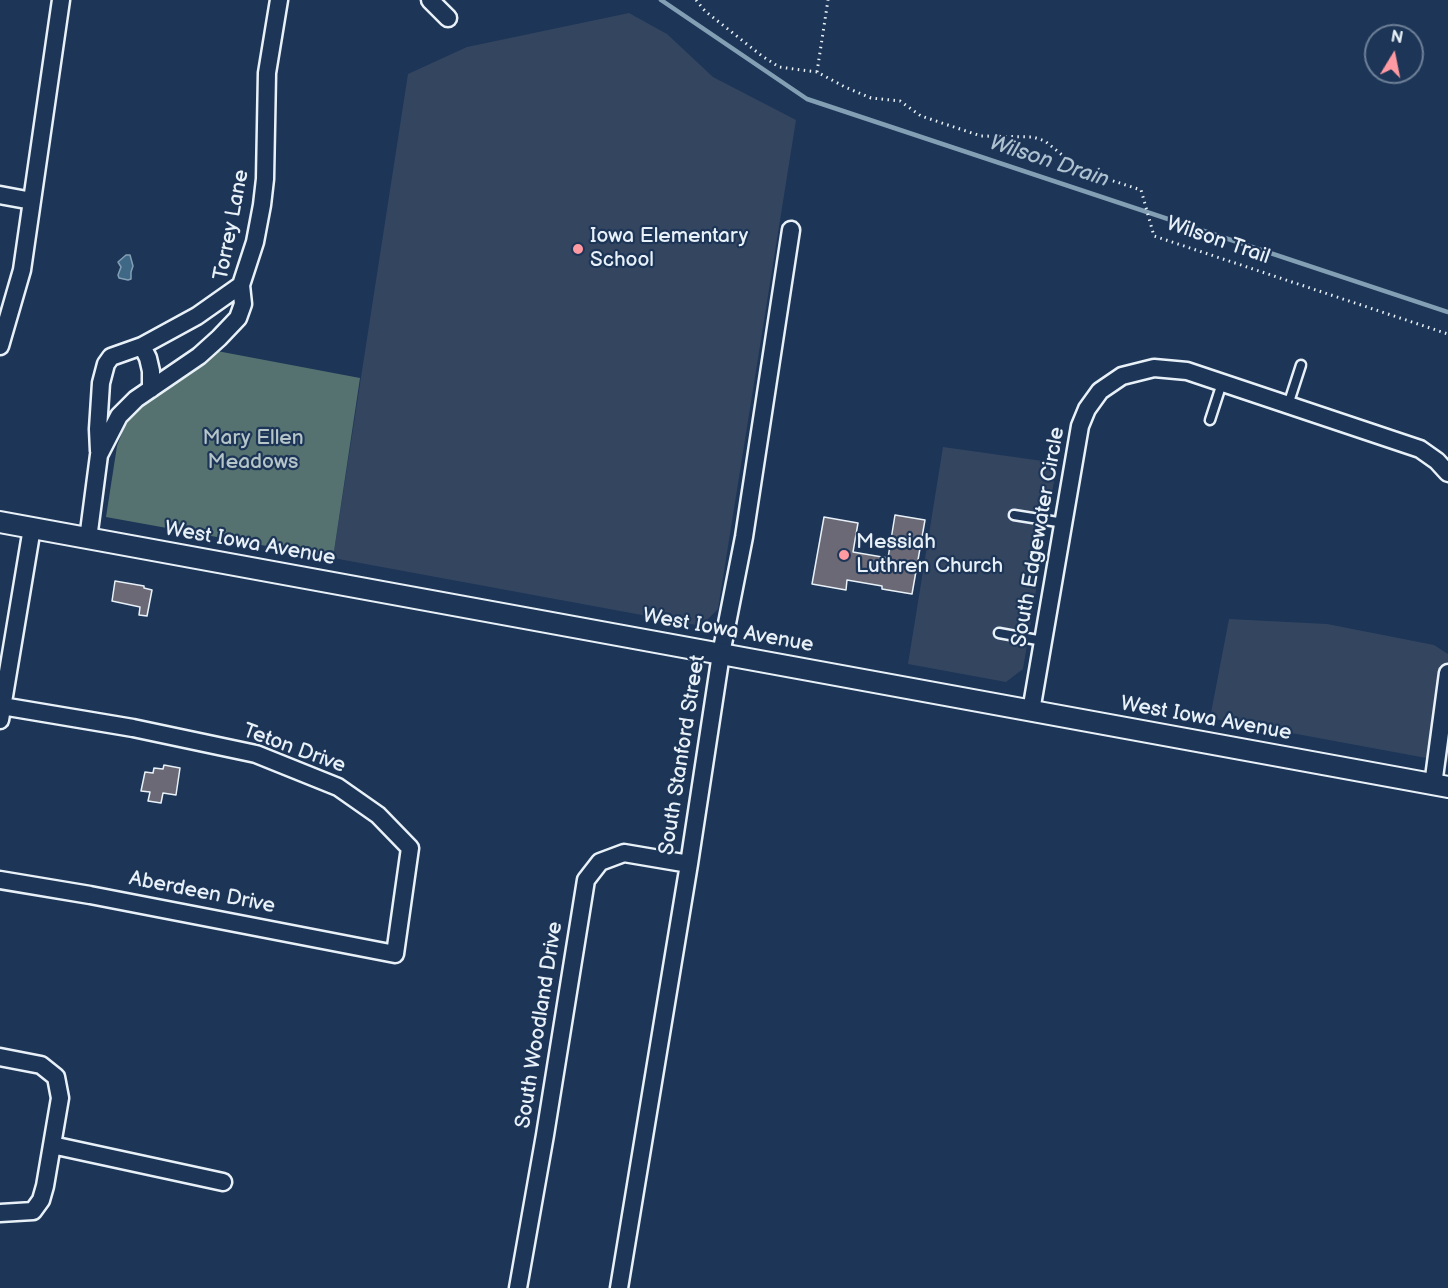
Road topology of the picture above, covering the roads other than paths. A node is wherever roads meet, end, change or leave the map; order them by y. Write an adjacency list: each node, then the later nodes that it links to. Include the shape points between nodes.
1 (61, 0): 6 (street)
2 (430, 0): 4 (street)
3 (279, 2): 8 (street, Torrey Lane, via 267,73 266,179 255,242)
4 (448, 18)
5 (0, 195): 6 (street)
6 (32, 201): 9 (street, via 22,270)
7 (792, 230): 25 (street, South Stanford Street, via 744,537)
8 (241, 285): 10 (street, via 197,316); 13 (street, Torrey Lane, via 243,304 238,318 198,356)
9 (0, 346)
10 (142, 346): 13 (street, via 152,371); 16 (street, via 111,357 106,364 99,408)
11 (1300, 365): 14 (lane)
12 (1222, 383): 14 (street, South Edgewater Circle); 15 (lane); 20 (street, South Edgewater Circle, via 1186,371 1154,368 1122,376 1100,391 1080,426)
13 (152, 389): 16 (street, Torrey Lane, via 119,416)
14 (1288, 405): 17 (street, South Edgewater Circle, via 1420,449)
15 (1210, 420)
16 (99, 454): 22 (street, Torrey Lane)
17 (1448, 473)
18 (1014, 515): 20 (lane)
19 (0, 522): 21 (street, West Iowa Avenue)
20 (1064, 523): 24 (street, South Edgewater Circle)
21 (32, 528): 22 (street, West Iowa Avenue); 29 (street)
22 (88, 539): 25 (street, West Iowa Avenue)
23 (999, 633): 24 (lane)
24 (1043, 641): 28 (street, South Edgewater Circle)
25 (721, 654): 28 (street, West Iowa Avenue); 31 (street, South Stanford Street)
26 (1448, 673): 27 (street)
27 (1446, 704): 30 (street)
28 (1031, 711): 30 (street, West Iowa Avenue)
29 (1, 713): 33 (street, Teton Drive, via 133,728 256,754 338,787 378,815 410,848)
30 (1441, 786)
31 (688, 864): 38 (street, South Woodland Drive, via 624,853 600,862 586,880); 39 (street, South Stanford Street)
32 (0, 880): 33 (street, Aberdeen Drive)
33 (396, 954)
34 (0, 1057): 35 (street, via 41,1065 56,1077 60,1098)
35 (52, 1145): 36 (street); 37 (street, via 41,1200 33,1211)
36 (223, 1182)
37 (0, 1213)
38 (518, 1288)
39 (619, 1288)

